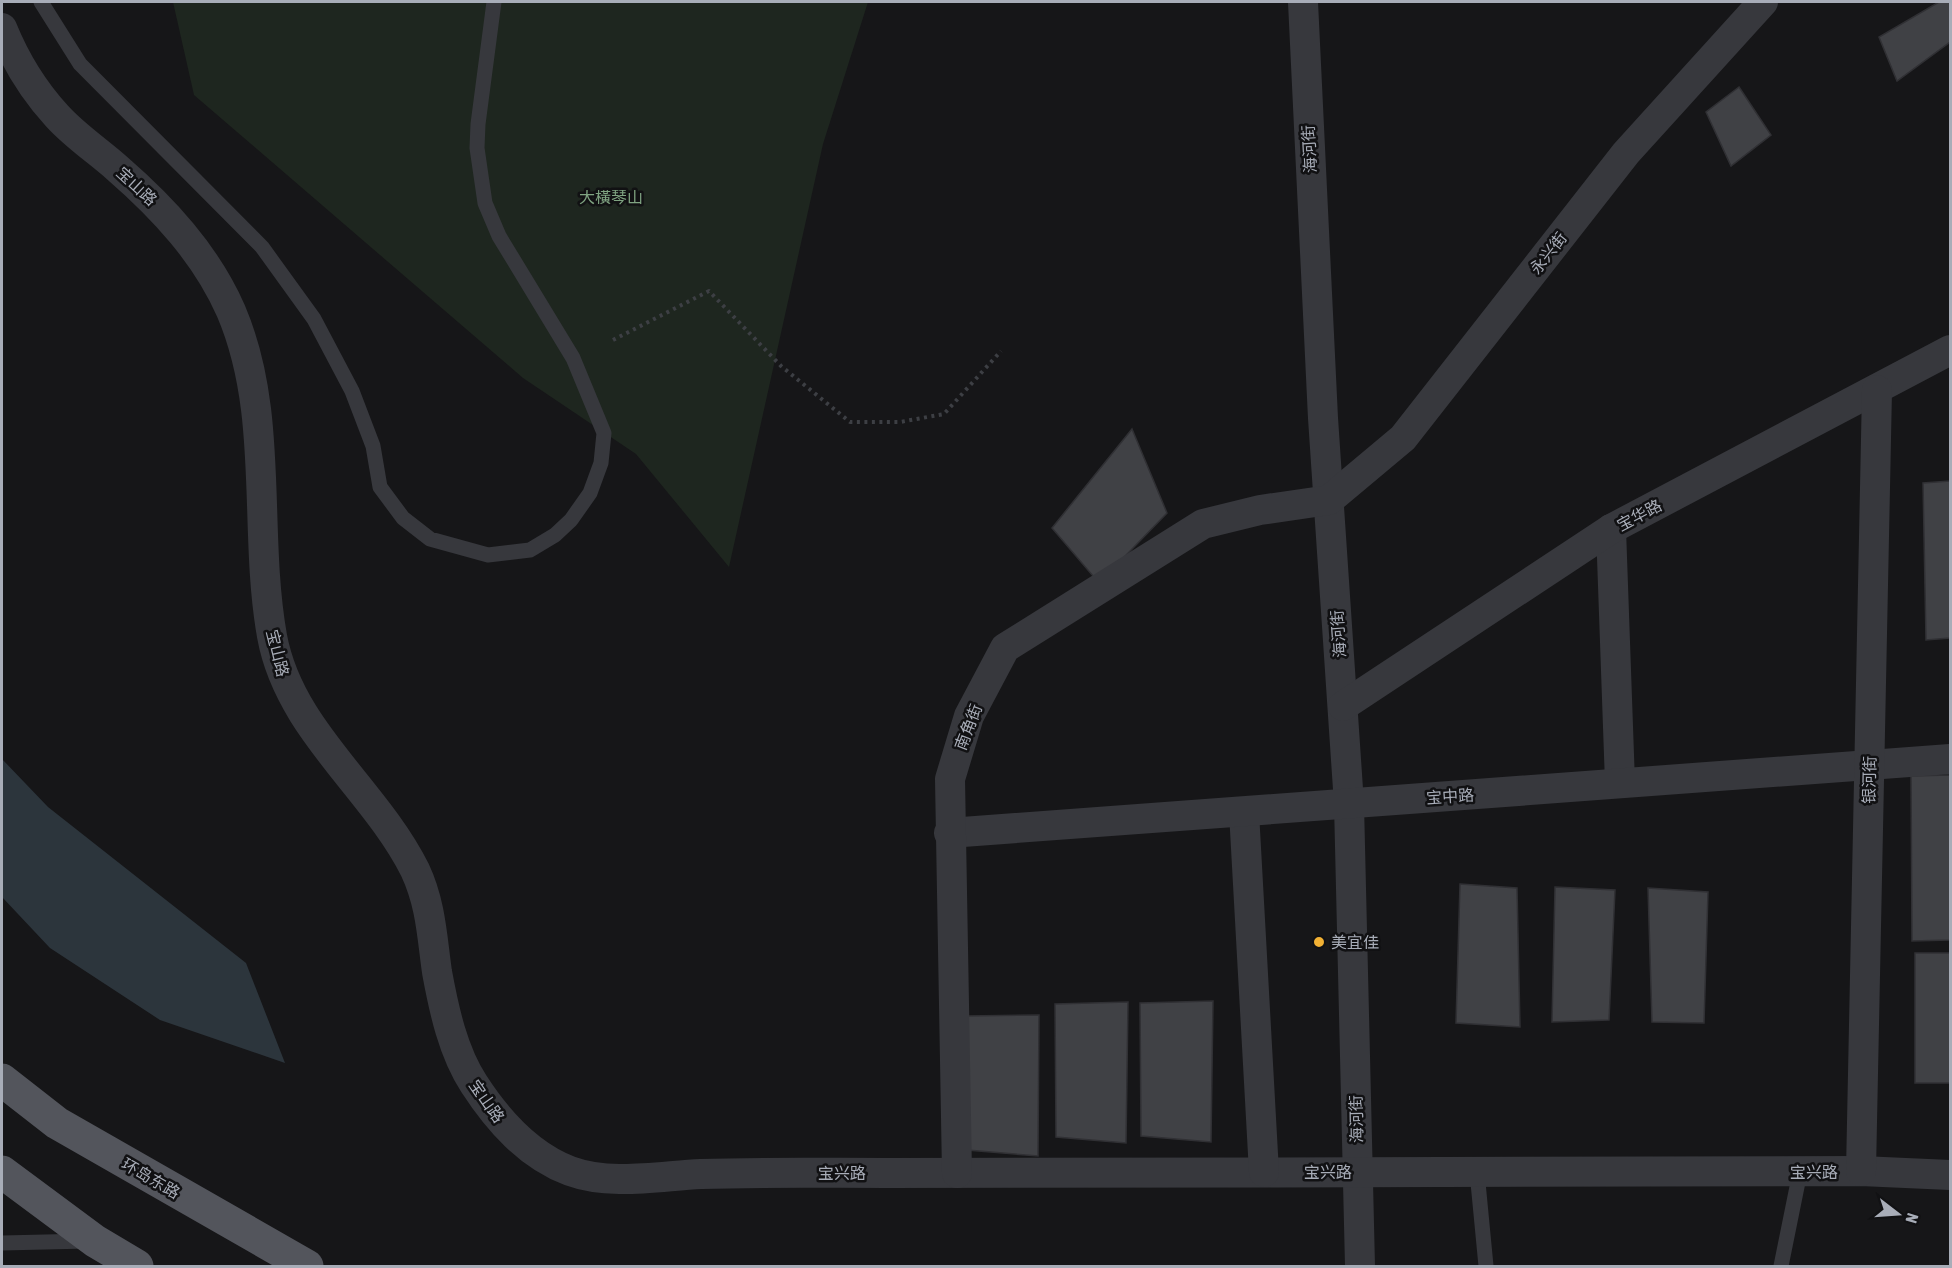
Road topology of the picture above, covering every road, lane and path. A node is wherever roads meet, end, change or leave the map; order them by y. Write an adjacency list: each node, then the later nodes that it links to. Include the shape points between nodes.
1 (41, 2): 2 (lane, via 80,64 262,247 314,319 352,391 373,446 380,487 403,518 430,539 488,555 530,550 571,520 590,493 601,463 604,433 573,358 499,236 485,202 477,148 478,124)
2 (494, 2)
3 (1303, 2): 10 (street, 海河街)
4 (1763, 2): 10 (street, 永兴街, via 1626,153 1402,438)
5 (2, 28): 27 (street, 宝山路, via 15,62 58,118 172,219 231,311 254,390 263,561 281,673 304,718 392,829 418,876 432,917 437,969 449,1026 470,1079 511,1134 534,1152 573,1172 618,1179)
6 (613, 340): 8 (path, via 709,291 781,366 850,422 900,422 945,414)
7 (1950, 350): 9 (street, 宝华路)
8 (1001, 351)
9 (1877, 390): 11 (street, 宝华路); 14 (street, 银河街)
10 (1329, 500): 12 (street, 海河街); 18 (street, 南角街, via 1260,510 1203,524 1005,648 966,726 950,779)
11 (1611, 529): 12 (street, 宝华路); 15 (street)
12 (1343, 706): 16 (street, 海河街)
13 (1950, 759): 14 (street, 宝中路)
14 (1870, 765): 15 (street, 宝中路); 20 (street, 银河街)
15 (1620, 783): 16 (street, 宝中路)
16 (1349, 804): 17 (street, 宝中路); 23 (street, 海河街)
17 (1244, 812): 18 (street, 宝中路); 22 (street)
18 (949, 833): 26 (street, 南角街)
19 (2, 1080): 32 (main road, 环岛东路, via 57,1124)
20 (1861, 1171): 25 (street, 宝兴路); 28 (street, 宝兴路)
21 (2, 1172): 29 (main road)
22 (1264, 1172): 23 (street, 宝兴路); 26 (street, 宝兴路)
23 (1358, 1172): 24 (street, 宝兴路); 33 (street, 海河街)
24 (1477, 1172): 25 (street, 宝兴路); 34 (lane)
25 (1800, 1172): 35 (lane)
26 (957, 1173): 27 (street, 宝兴路)
27 (706, 1174)
28 (1950, 1175)
29 (95, 1241): 30 (lane); 31 (main road)
30 (2, 1243)
31 (137, 1266)
32 (307, 1266)
33 (1360, 1266)
34 (1486, 1266)
35 (1781, 1266)

